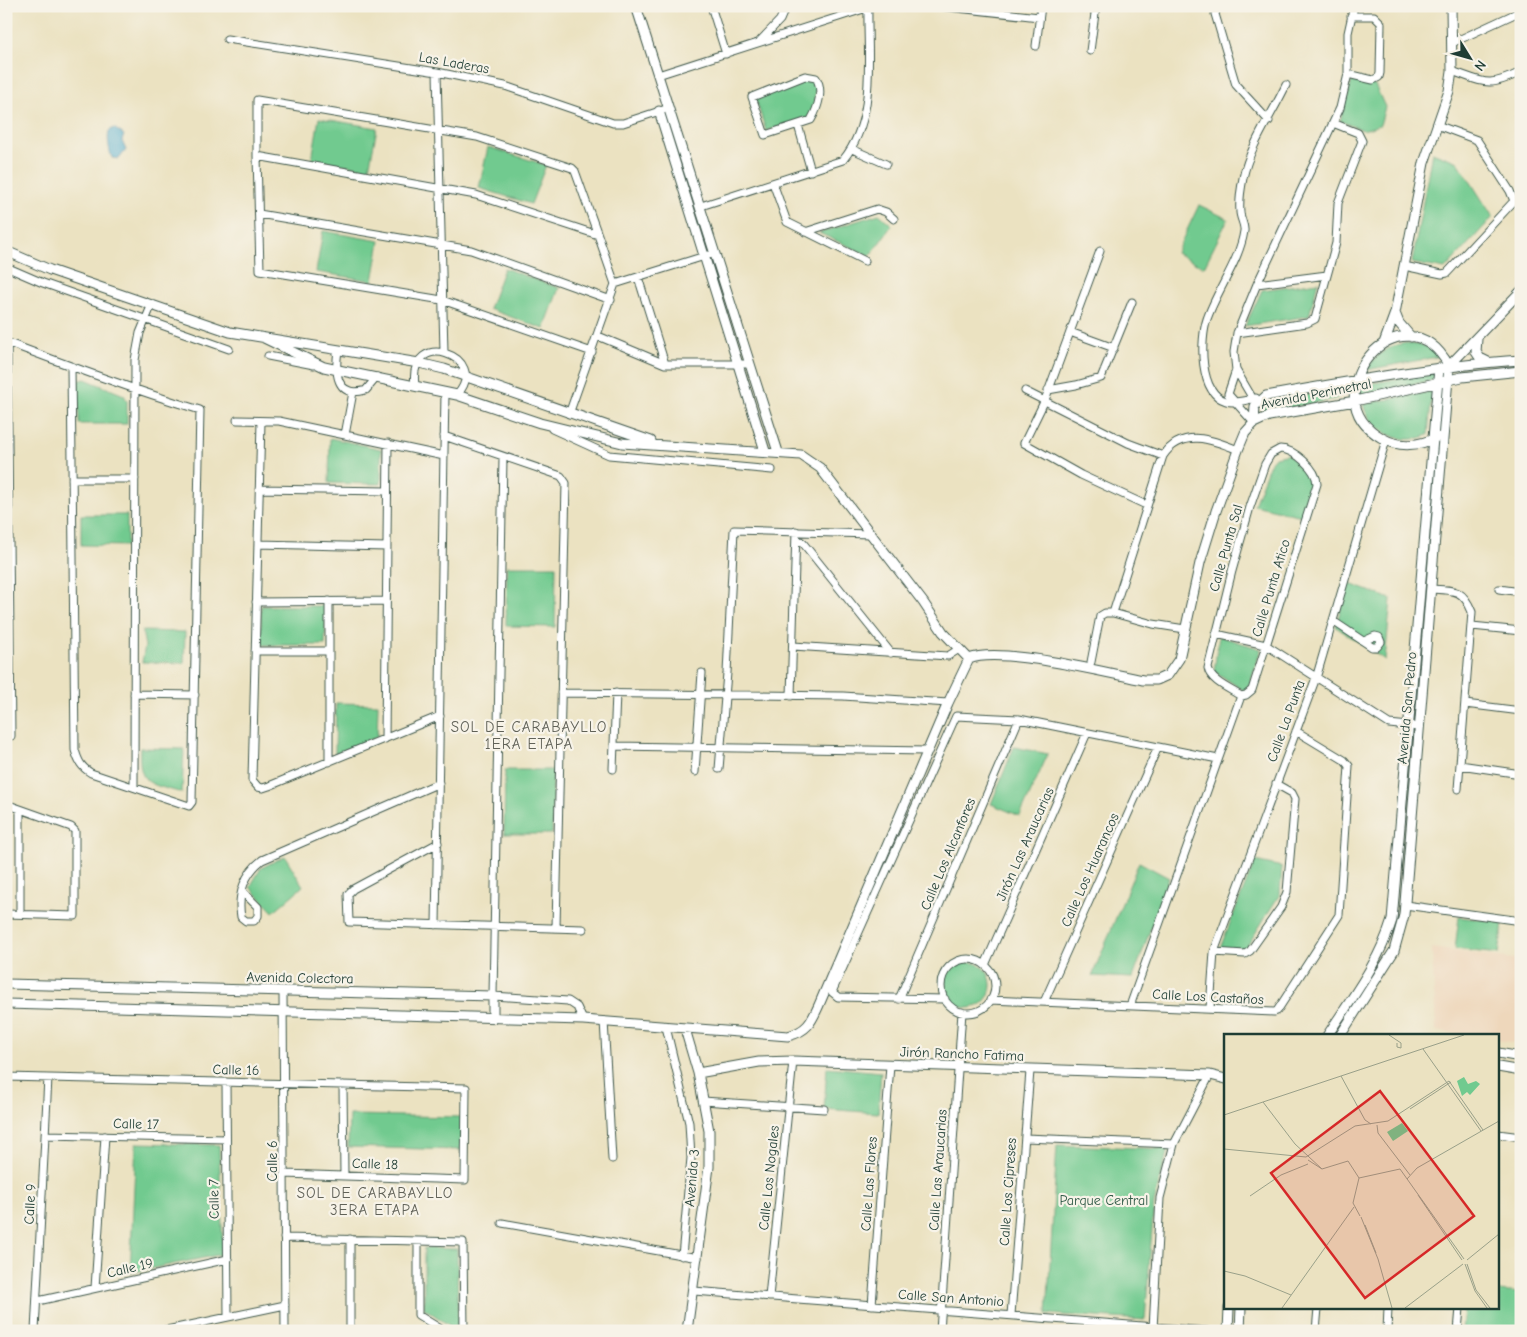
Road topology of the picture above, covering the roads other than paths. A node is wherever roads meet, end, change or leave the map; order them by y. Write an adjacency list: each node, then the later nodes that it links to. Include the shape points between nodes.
1 (636, 6): 28 (street)
2 (710, 6): 23 (street)
3 (786, 6): 19 (street, via 780,20)
4 (844, 6): 15 (street)
5 (939, 6): 14 (street)
6 (1001, 6): 14 (street)
7 (1041, 6): 17 (street)
8 (1096, 6): 22 (street)
9 (1218, 6): 32 (street, via 1215,14 1236,85)
10 (1354, 6): 16 (street)
11 (1451, 6): 20 (street)
12 (870, 7): 15 (street); 37 (street, via 867,107)
13 (1521, 11): 20 (street)
14 (1013, 14): 17 (street)
15 (841, 16): 19 (street)
16 (1351, 16): 27 (street); 27 (street, via 1374,16 1380,23 1380,72 1379,77 1372,80)
17 (1039, 17): 21 (street)
18 (228, 40): 25 (street, Las Laderas)
19 (758, 43): 23 (street)
20 (1452, 44): 24 (street)
21 (1036, 46)
22 (1090, 51)
23 (726, 54): 28 (street)
24 (1452, 71): 26 (street, via 1489,83 1503,81); 35 (street)
25 (436, 72): 31 (street, Las Laderas, via 505,86 613,123 623,123); 36 (street)
26 (1521, 72)
27 (1348, 74): 33 (street)
28 (658, 76): 30 (street)
29 (1286, 85): 32 (street)
30 (669, 108): 31 (street, Las Laderas); 43 (street)
31 (659, 111): 52 (street)
32 (1269, 121): 110 (street, via 1255,143 1243,178 1240,212 1244,230 1235,258 1206,320 1203,341 1207,382 1224,401)
33 (1333, 123): 56 (street, via 1358,133 1362,141 1338,203 1336,243); 59 (street)
34 (798, 125): 34 (street, via 765,135 752,96 805,76 816,78 819,83 816,111 811,120); 40 (street)
35 (1437, 125): 54 (street, via 1424,163); 54 (street, via 1477,140 1514,200 1447,273)
36 (438, 131): 38 (street, via 257,100); 42 (street); 47 (street, via 502,144 572,168)
37 (852, 149): 39 (street); 40 (street, via 843,160)
38 (257, 156): 42 (street); 44 (street)
39 (886, 164)
40 (811, 171): 41 (street)
41 (773, 183): 43 (street); 46 (street, via 787,222)
42 (439, 187): 47 (street, via 476,195); 48 (street)
43 (701, 206): 51 (street)
44 (259, 214): 48 (street); 61 (street, via 260,270)
45 (894, 220): 46 (street, via 877,208)
46 (805, 232): 53 (street)
47 (598, 235): 58 (street)
48 (440, 243): 61 (street); 62 (street, via 471,250)
49 (6, 251): 64 (street, via 50,270)
50 (1100, 251): 67 (street)
51 (716, 253): 52 (street); 86 (street)
52 (705, 256): 57 (street); 85 (street)
53 (865, 261)
54 (1404, 266): 65 (street)
55 (6, 267): 66 (street)
56 (1327, 274): 59 (street); 68 (street, via 1312,321)
57 (638, 277): 58 (street); 84 (street)
58 (615, 284): 62 (street)
59 (1257, 284): 68 (street)
60 (1521, 291): 72 (street)
61 (442, 300): 78 (street); 79 (street)
62 (611, 300): 69 (street)
63 (1132, 302): 75 (street)
64 (152, 304): 66 (street); 71 (street, via 230,332)
65 (1395, 314): 70 (street); 74 (street)
66 (146, 318): 76 (street); 100 (street, via 137,347)
67 (1070, 332): 75 (street); 101 (street)
68 (1237, 333): 92 (street)
69 (598, 336): 79 (street); 84 (street)
70 (1411, 337): 74 (street); 88 (street, via 1434,346)
71 (264, 338): 77 (street); 89 (street)
72 (1478, 338): 82 (street, via 1476,352); 88 (street)
73 (7, 342): 87 (street); 181 (street, via 11,736)
74 (1384, 343): 96 (street, via 1363,362)
75 (1114, 348): 101 (street, via 1101,378)
76 (229, 350)
77 (338, 350): 83 (street); 91 (street)
78 (444, 352): 83 (street, via 427,355); 94 (street, via 458,360)
79 (592, 352): 111 (street)
80 (268, 356): 89 (street)
81 (1521, 360): 82 (street, Avenida Perimetral)
82 (1488, 362): 88 (street, Avenida Perimetral)
83 (419, 363): 94 (street); 99 (street, via 414,376)
84 (665, 364): 85 (street)
85 (738, 364): 86 (street); 124 (street)
86 (750, 364): 125 (street)
87 (71, 366): 100 (street); 130 (street)
88 (1449, 366): 90 (street, Avenida Perimetral); 97 (street, Avenida San Pedro)
89 (324, 367): 91 (street)
90 (1439, 368): 96 (street, Avenida Perimetral); 98 (street, Avenida San Pedro)
91 (335, 369): 95 (street); 102 (street, via 341,385)
92 (1236, 370): 107 (street); 110 (street, via 1228,389)
93 (1521, 371): 97 (street, Avenida Perimetral)
94 (465, 376): 105 (street); 111 (street)
95 (377, 377): 99 (street); 102 (street, via 366,390)
96 (1356, 380): 106 (street, Avenida Perimetral); 109 (street)
97 (1448, 380): 98 (street, Avenida Perimetral); 116 (street, Avenida San Pedro)
98 (1437, 383): 109 (street, Avenida Perimetral); 119 (street, Avenida San Pedro)
99 (415, 385): 103 (street)
100 (135, 390): 131 (street); 168 (street, via 200,410)
101 (1048, 390): 108 (street)
102 (352, 392): 117 (street)
103 (444, 392): 105 (street); 118 (street)
104 (1025, 392): 108 (street)
105 (457, 395): 115 (street)
106 (1266, 396): 107 (street); 114 (street, Avenida Perimetral, via 1255,406)
107 (1253, 399): 110 (street)
108 (1045, 400): 127 (street); 135 (street, via 1025,438 1026,446)
109 (1355, 400): 114 (street, Avenida Perimetral, via 1269,416); 120 (street, via 1368,427)
110 (1234, 402): 114 (street)
111 (569, 414): 122 (street)
112 (237, 420): 113 (street)
113 (261, 420): 117 (street); 133 (street)
114 (1254, 422): 123 (street)
115 (540, 424): 122 (street, via 622,443); 129 (street, via 609,455)
116 (1443, 432): 119 (street); 140 (street, Avenida San Pedro)
117 (345, 434): 121 (street)
118 (444, 436): 126 (street); 128 (street)
119 (1432, 439): 120 (street, via 1410,445); 177 (street, Avenida San Pedro)
120 (1386, 440): 147 (street, Calle La Punta)
121 (388, 443): 126 (street); 134 (street)
122 (661, 444): 124 (street)
123 (1238, 450): 127 (street, via 1213,440 1189,438); 149 (street, via 1200,563)
124 (765, 451): 125 (street)
125 (778, 452): 136 (street, via 801,455 811,460)
126 (444, 456): 175 (street)
127 (1162, 456): 135 (street)
128 (503, 458): 164 (street, via 561,476 566,483); 210 (street)
129 (772, 470)
130 (72, 479): 131 (street); 197 (street, via 75,750 83,768)
131 (135, 479): 165 (street)
132 (1317, 480): 151 (street, Calle Punta Sal, via 1315,473 1293,452 1280,449 1271,454 1264,464); 153 (street, Calle Punta Atico)
133 (259, 489): 134 (street); 138 (street)
134 (388, 491): 139 (street)
135 (1146, 505): 146 (street)
136 (871, 534): 137 (street); 155 (street)
137 (796, 535): 154 (street); 158 (street); 167 (street, via 734,530)
138 (258, 544): 139 (street); 145 (street)
139 (387, 547): 144 (street)
140 (1431, 589): 148 (street, via 1459,592 1472,612); 178 (street, Avenida San Pedro)
141 (1499, 589): 142 (street)
142 (1521, 592)
143 (329, 601): 144 (street); 145 (street); 157 (street)
144 (386, 601): 182 (street)
145 (256, 602): 156 (street)
146 (1113, 613): 149 (street); 160 (street, via 1105,612 1100,616)
147 (1333, 621): 152 (street); 162 (street, Calle La Punta)
148 (1472, 626): 150 (street); 173 (street)
149 (1185, 629): 159 (street, via 1180,659 1175,668 1157,680 991,654)
150 (1521, 631)
151 (1216, 634): 153 (street); 171 (street, Calle Punta Sal, via 1209,674)
152 (1364, 641)
153 (1266, 645): 162 (street); 171 (street, Calle Punta Atico, via 1252,690)
154 (793, 646): 158 (street); 170 (street)
155 (959, 649): 158 (street, via 948,656); 159 (street)
156 (255, 650): 157 (street); 189 (street, via 254,784 263,788)
157 (329, 651): 189 (street)
158 (891, 653)
159 (969, 659): 172 (street)
160 (1091, 662)
161 (702, 673): 166 (street)
162 (1317, 675): 177 (street, via 1389,724); 179 (street, Calle La Punta)
163 (616, 692): 164 (street); 166 (street); 183 (street)
164 (561, 693): 211 (street)
165 (134, 694): 168 (street); 197 (street)
166 (700, 694): 167 (street); 184 (street)
167 (726, 694): 170 (street); 185 (street)
168 (195, 695): 197 (street, via 192,802 189,806 184,805)
169 (1521, 695): 174 (street)
170 (791, 696): 172 (street)
171 (1241, 696): 188 (street)
172 (948, 703): 187 (street)
173 (1465, 704): 174 (street); 190 (street)
174 (1520, 711)
175 (440, 716): 182 (street); 195 (street)
176 (1019, 719): 180 (street); 220 (street, Calle Los Alcanfores); 220 (street, via 962,714 953,720 832,992 838,997)
177 (1408, 726): 178 (street); 206 (street, Avenida San Pedro)
178 (1419, 727): 203 (street, Avenida San Pedro)
179 (1296, 731): 196 (street, Calle La Punta); 226 (street, Calle Los Castaños, via 1349,766 1338,915 1277,1011)
180 (1087, 733): 186 (street); 216 (street, Jirón Las Araucarias)
181 (6, 736)
182 (385, 739): 189 (street)
183 (615, 746): 184 (street); 191 (street)
184 (696, 746): 185 (street); 193 (street)
185 (721, 746): 187 (street); 192 (street)
186 (1158, 747): 188 (street); 223 (street, Calle Los Huarancos)
187 (927, 751): 233 (street, via 811,1022 801,1033 788,1036)
188 (1218, 759): 225 (street)
189 (329, 762)
190 (1460, 765): 194 (street); 198 (street)
191 (613, 769)
192 (719, 769)
193 (695, 772)
194 (1521, 774)
195 (438, 783): 201 (street); 202 (street, via 262,860 248,873)
196 (1276, 784): 215 (street, Calle La Punta); 215 (street, via 1292,793 1295,799 1287,892 1281,907 1250,951 1245,954)
197 (134, 787)
198 (1458, 789)
199 (6, 804): 200 (street)
200 (20, 809): 205 (street); 205 (street, via 75,830 76,916)
201 (438, 843): 208 (street); 208 (street, via 348,894 351,923)
202 (242, 891)
203 (1405, 905): 207 (street); 209 (street, Avenida San Pedro)
204 (6, 914): 205 (street)
205 (20, 914)
206 (1392, 920): 209 (street); 213 (street, Avenida San Pedro)
207 (1521, 921)
208 (436, 925): 210 (street)
209 (1402, 925): 214 (street, Avenida San Pedro)
210 (494, 926): 211 (street); 219 (street)
211 (556, 928): 212 (street)
212 (583, 929)
213 (1384, 945): 214 (street); 234 (street, Avenida San Pedro)
214 (1394, 951): 235 (street, Avenida San Pedro)
215 (1214, 952): 226 (street, Calle La Punta)
216 (985, 965): 221 (street, via 966,959 950,966 941,982); 222 (street, via 994,983)
217 (6, 984): 218 (street, Avenida Colectora)
218 (284, 991): 219 (street, Avenida Colectora); 228 (street, Calle 6)
219 (493, 996): 229 (street); 230 (street, Avenida Colectora, via 568,1001 577,1008)
220 (899, 999): 221 (street)
221 (945, 999): 227 (street)
222 (990, 1000): 223 (street, Calle Los Castaños); 227 (street, via 976,1011)
223 (1044, 1002): 225 (street, Calle Los Castaños)
224 (6, 1004): 228 (street)
225 (1130, 1006): 226 (street, Calle Los Castaños)
226 (1210, 1008)
227 (962, 1012): 241 (street, Calle Las Araucarias)
228 (284, 1013): 229 (street); 250 (street, Calle 6)
229 (493, 1016): 230 (street)
230 (582, 1020): 231 (street)
231 (604, 1021): 232 (street); 262 (street)
232 (666, 1027): 233 (street); 270 (street, via 689,1123 691,1158)
233 (685, 1029): 244 (street, Avenida 3)
234 (1328, 1034)
235 (1341, 1034)
236 (1500, 1053): 237 (street)
237 (1521, 1057)
238 (793, 1061): 239 (street, Jirón Rancho Fatima); 244 (street, Jirón Rancho Fatima, via 759,1062); 253 (street, Calle Los Nogales)
239 (890, 1065): 241 (street, Jirón Rancho Fatima); 278 (street, Calle Las Flores)
240 (1500, 1067): 242 (street)
241 (958, 1068): 243 (street, Jirón Rancho Fatima); 279 (street, Calle Las Araucarias)
242 (1521, 1070)
243 (1030, 1071): 245 (street, Jirón Rancho Fatima); 259 (street, Calle Los Cipreses)
244 (698, 1073): 252 (street, Avenida 3)
245 (1210, 1075): 248 (street, Jirón Rancho Fatima); 261 (street)
246 (6, 1077): 247 (street, Calle 16)
247 (48, 1078): 249 (street, Calle 16); 255 (street, Calle 9)
248 (1224, 1078)
249 (226, 1082): 250 (street, Calle 16); 260 (street, Calle 7)
250 (284, 1083): 251 (street, Calle 16); 263 (street, Calle 6)
251 (343, 1085): 264 (street); 265 (street, Calle 16, via 466,1088)
252 (703, 1102): 253 (street); 271 (street, Avenida 3, via 709,1167)
253 (789, 1106): 254 (street); 275 (street, Calle Los Nogales)
254 (824, 1109)
255 (46, 1134): 257 (street, Calle 17); 276 (street, Calle 9)
256 (1500, 1134): 258 (street)
257 (105, 1136): 260 (street, Calle 17); 273 (street)
258 (1521, 1137)
259 (1025, 1138): 261 (street); 285 (street, Calle Los Cipreses)
260 (226, 1139): 272 (street, Calle 7)
261 (1174, 1144): 287 (street, via 1160,1198)
262 (612, 1160)
263 (284, 1174): 264 (street, Calle 18); 267 (street, Calle 6)
264 (344, 1176): 265 (street, Calle 18)
265 (465, 1180)
266 (502, 1223): 270 (street)
267 (284, 1238): 268 (street); 277 (street, Calle 6)
268 (350, 1239): 269 (street); 291 (street)
269 (418, 1241): 292 (street, via 418,1315); 293 (street, via 463,1242)
270 (682, 1256): 271 (street)
271 (698, 1258): 274 (street, Avenida 3)
272 (228, 1259): 273 (street, Calle 19); 286 (street, Calle 7)
273 (95, 1288): 276 (street, Calle 19)
274 (694, 1291): 275 (street, Calle San Antonio); 294 (street, Avenida 3)
275 (769, 1297): 278 (street, Calle San Antonio)
276 (38, 1301): 288 (street, Calle 9)
277 (284, 1305): 286 (street); 290 (street, Calle 6)
278 (872, 1305): 279 (street, Calle San Antonio)
279 (941, 1310): 285 (street, Calle San Antonio); 295 (street, Calle Las Araucarias)
280 (1229, 1310): 297 (street)
281 (1241, 1310): 298 (street)
282 (1318, 1310): 299 (street)
283 (1388, 1310): 300 (street)
284 (1460, 1310): 301 (street)
285 (1011, 1315): 287 (street, Calle San Antonio)
286 (228, 1316): 289 (street)
287 (1153, 1328): 296 (street, Calle San Antonio)
288 (35, 1331)
289 (162, 1331)
290 (285, 1331)
291 (350, 1331)
292 (444, 1331)
293 (464, 1331)
294 (688, 1331)
295 (940, 1331)
296 (1207, 1331)
297 (1228, 1331)
298 (1240, 1331)
299 (1316, 1331)
300 (1386, 1331)
301 (1458, 1331)

